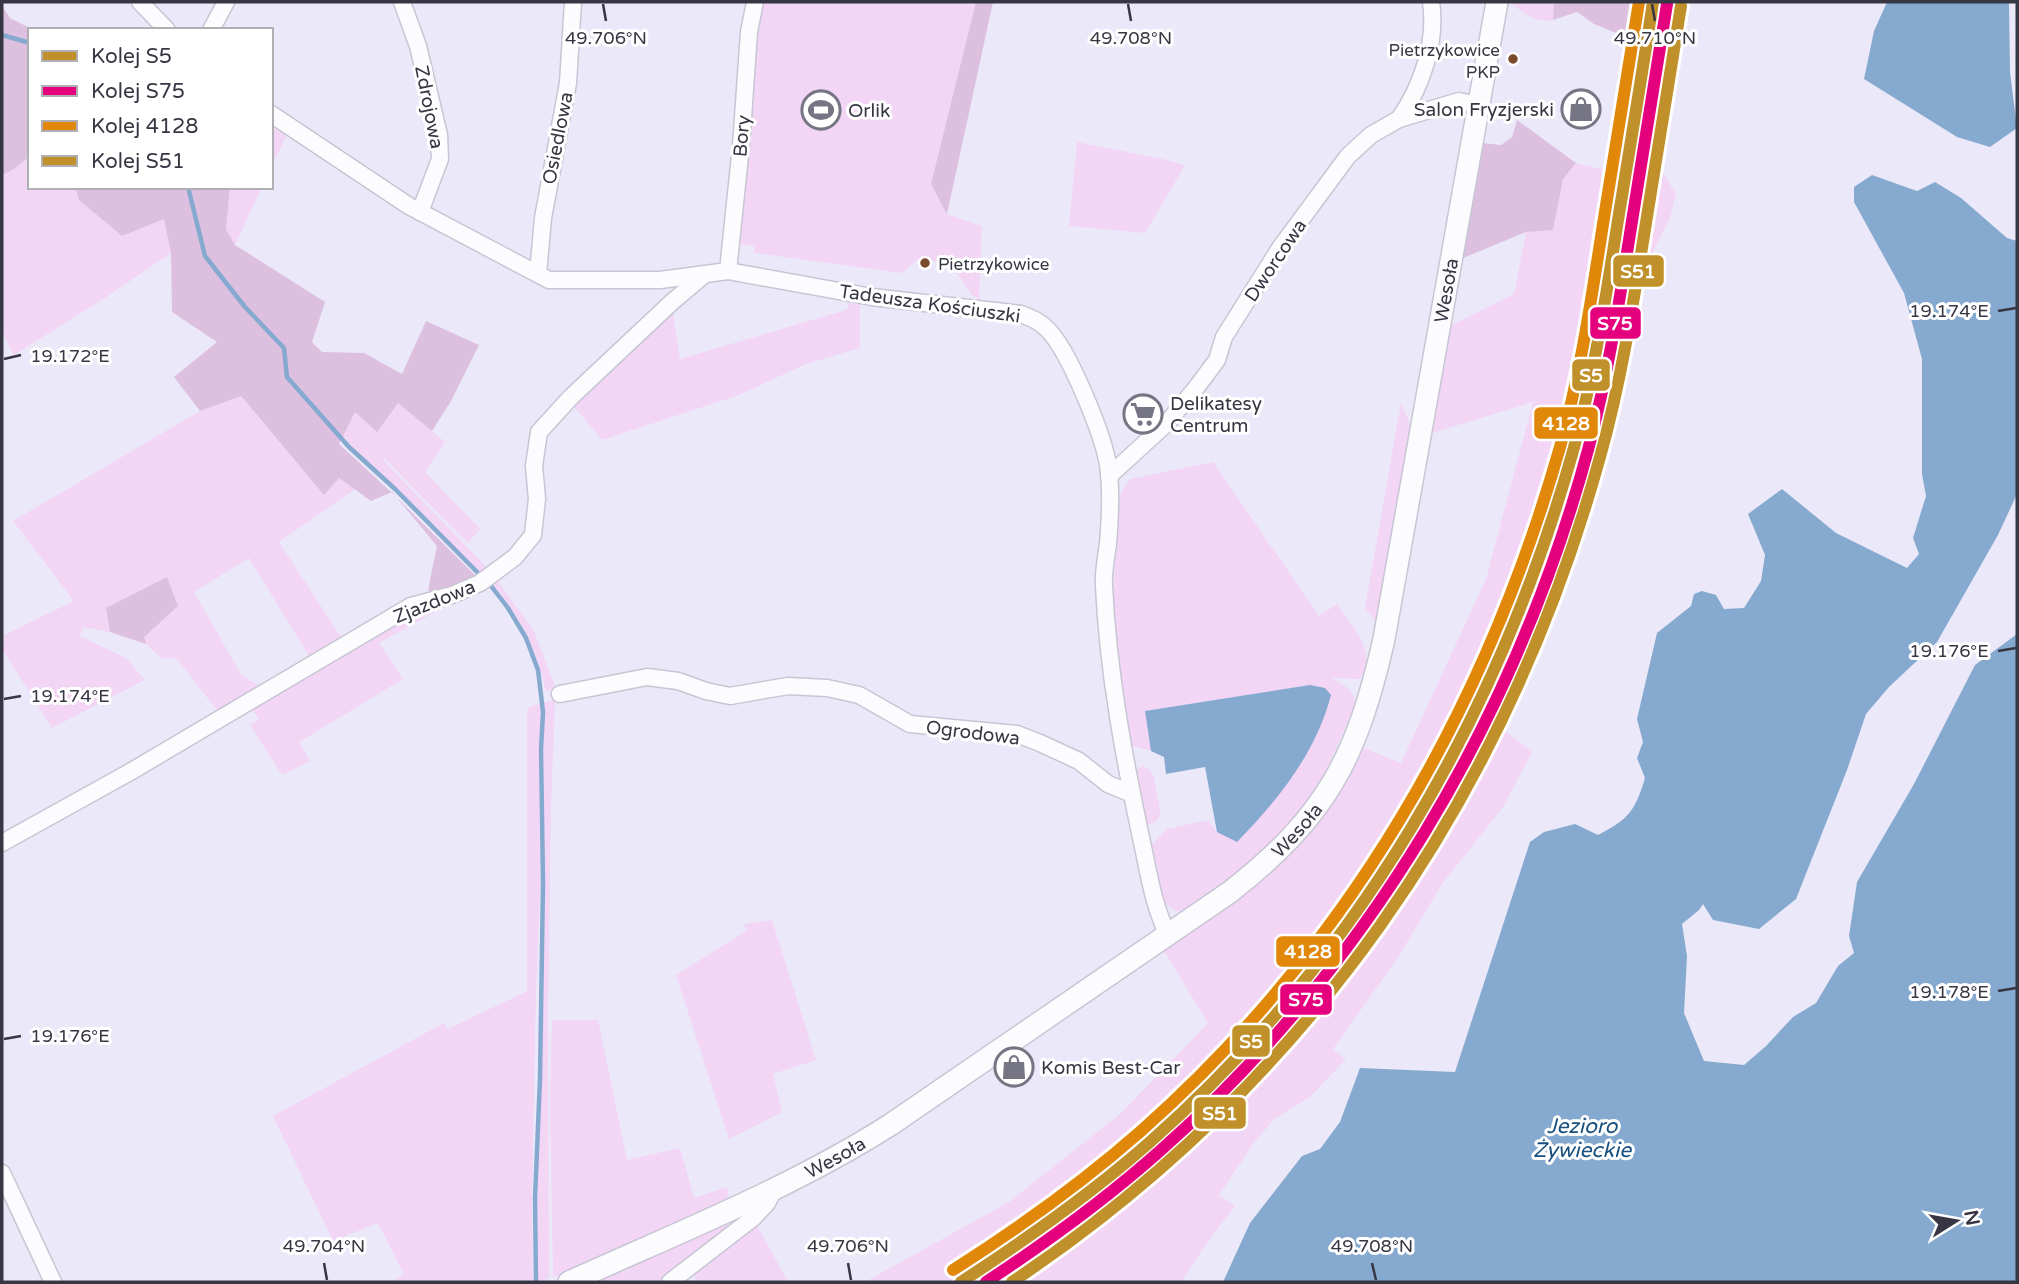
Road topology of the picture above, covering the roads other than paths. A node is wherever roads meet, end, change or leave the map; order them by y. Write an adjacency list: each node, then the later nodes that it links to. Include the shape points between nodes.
1 (140, 2): 8 (street)
2 (226, 2): 9 (street)
3 (402, 2): 13 (street, Zdrojowa, via 418,46 439,135 440,159)
4 (573, 2): 15 (street, Osiedlowa, via 568,82 543,218)
5 (755, 2): 14 (street, Bory)
6 (1431, 2): 12 (street, via 1432,45)
7 (1497, 2): 10 (main road, Wesoła)
8 (165, 28)
9 (212, 28)
10 (1479, 105): 12 (street, Dworcowa, via 1459,101); 21 (main road, Wesoła, via 1387,621 1361,725 1335,782 1308,820 1252,875)
11 (273, 115): 13 (street, Tadeusza Kościuszki)
12 (1399, 119): 17 (street, Dworcowa, via 1348,156 1280,248 1224,337 1217,360 1167,423)
13 (420, 212): 15 (street, Tadeusza Kościuszki)
14 (728, 271): 16 (street, Tadeusza Kościuszki); 17 (street, Tadeusza Kościuszki, via 1037,320 1050,331 1067,360 1098,429)
15 (538, 274): 16 (street, Tadeusza Kościuszki, via 550,280 660,280)
16 (705, 274): 20 (street, Zjazdowa, via 539,432 533,535 515,557 452,595 411,606)
17 (1109, 476): 19 (street, Tadeusza Kościuszki, via 1104,583 1112,686)
18 (561, 694): 19 (street, Ogrodowa, via 647,677 730,696 788,686 827,688 859,695 910,724 1017,734 1079,761)
19 (1132, 794): 21 (street, Tadeusza Kościuszki, via 1154,898)
20 (2, 843)
21 (1168, 935): 23 (main road, Wesoła, via 890,1125)
22 (2, 1173): 25 (street)
23 (775, 1188): 24 (main road, Wesoła); 27 (street, via 753,1217)
24 (600, 1276): 26 (main road, Wesoła)
25 (53, 1282)
26 (569, 1282)
27 (670, 1282)

